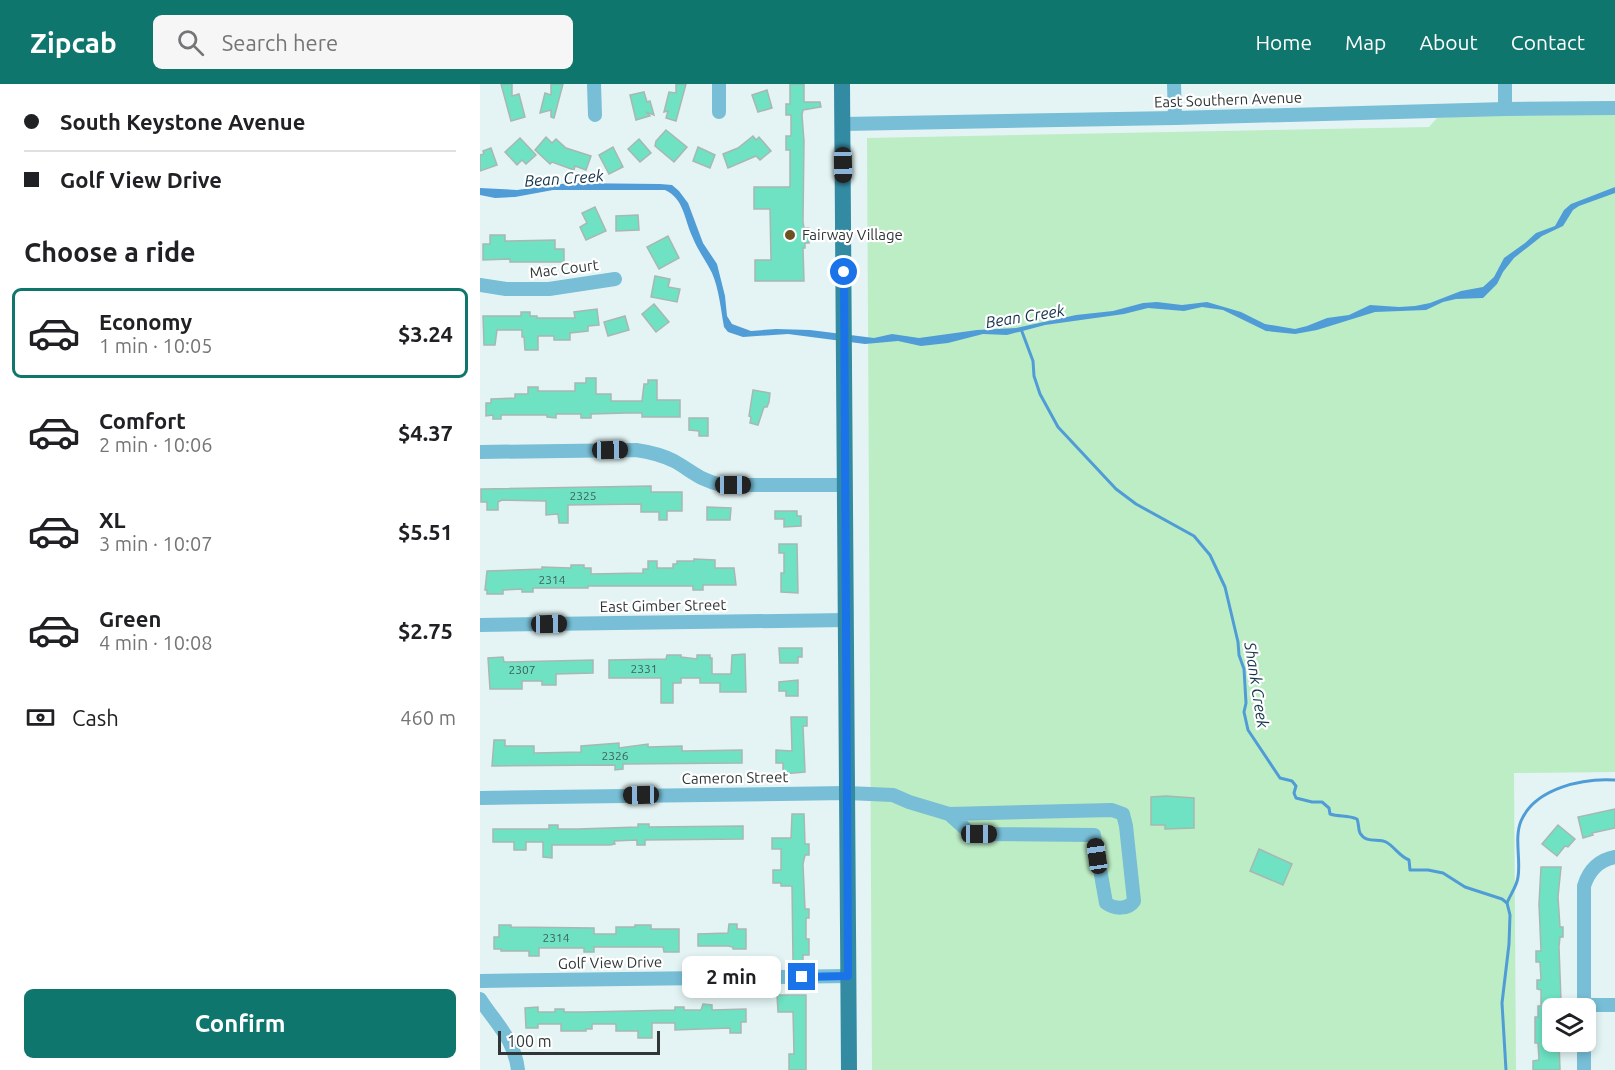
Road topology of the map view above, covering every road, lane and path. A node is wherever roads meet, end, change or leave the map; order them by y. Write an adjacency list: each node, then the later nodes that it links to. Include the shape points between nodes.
1 (594, 84): 9 (street)
2 (719, 84): 8 (street)
3 (842, 84): 11 (main road)
4 (1174, 84): 10 (street)
5 (1505, 84): 6 (street)
6 (1505, 108): 7 (street, East Southern Avenue); 10 (street, East Southern Avenue)
7 (1615, 108)
8 (720, 112)
9 (595, 115)
10 (1175, 118): 11 (street, East Southern Avenue)
11 (843, 124): 15 (main road)
12 (615, 279): 13 (street, Mac Court, via 549,290)
13 (480, 285)
14 (480, 452): 15 (street, via 636,450 662,455 693,475 722,485)
15 (845, 485): 16 (main road)
16 (846, 620): 17 (street, East Gimber Street); 18 (main road)
17 (480, 625)
18 (847, 792): 19 (street, Cameron Street); 21 (street, Cameron Street, via 893,795); 24 (main road)
19 (480, 798)
20 (1094, 809): 21 (street); 22 (street); 22 (street, via 1123,814 1134,891 1131,905 1111,907 1106,903)
21 (948, 814): 22 (street, via 968,831 979,834)
22 (1094, 835)
23 (1615, 857): 26 (street, via 1607,858 1588,875 1584,889)
24 (848, 976): 25 (street, Golf View Drive); 32 (main road)
25 (480, 981)
26 (1584, 998)
27 (480, 999): 31 (street, via 507,1036)
28 (1615, 1005): 29 (street)
29 (1596, 1006)
30 (1584, 1052): 33 (street)
31 (518, 1070)
32 (849, 1070)
33 (1584, 1070)

